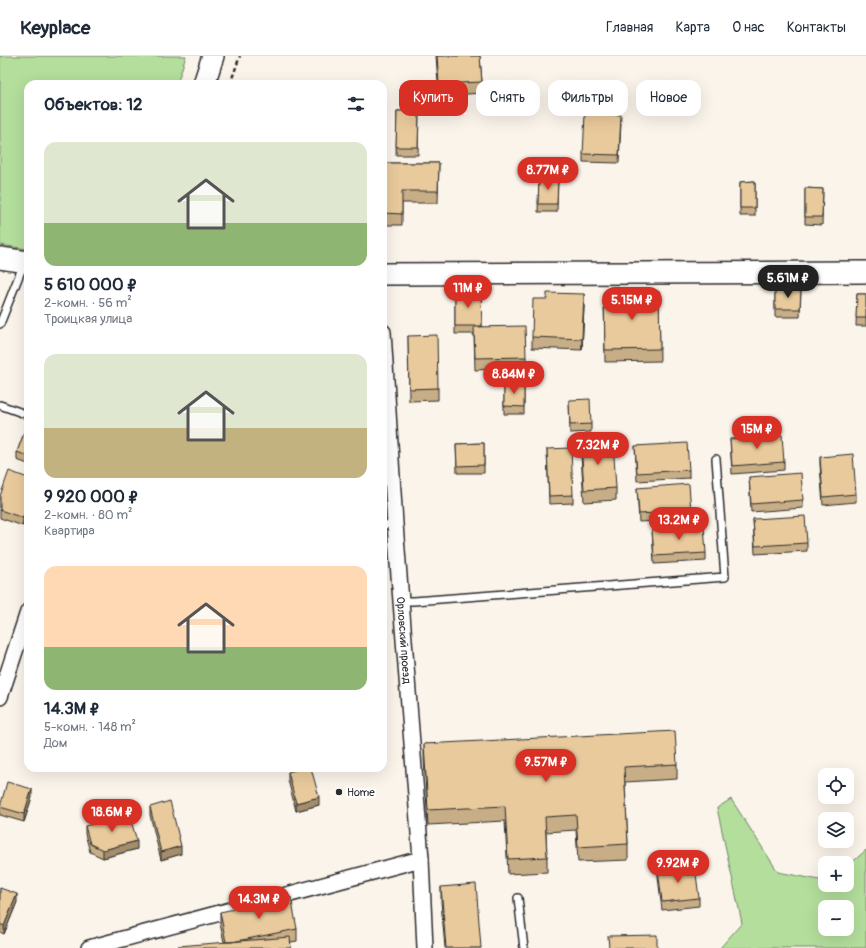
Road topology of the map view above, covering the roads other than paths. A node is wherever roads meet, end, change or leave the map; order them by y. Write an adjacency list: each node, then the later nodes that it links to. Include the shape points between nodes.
1 (213, 56): 2 (main road)
2 (205, 80)
3 (0, 258): 4 (main road)
4 (24, 262)
5 (24, 267): 8 (lane)
6 (866, 272): 7 (main road)
7 (387, 274)
8 (0, 324)
9 (0, 405): 10 (lane)
10 (24, 414)
11 (387, 460): 13 (street, Орловский проезд)
12 (716, 460): 14 (lane, via 724,577)
13 (389, 524): 14 (street, Орловский проезд)
14 (401, 601): 17 (street, Орловский проезд)
15 (24, 624): 16 (street)
16 (0, 697)
17 (421, 859): 19 (street); 20 (street, Орловский проезд)
18 (518, 898): 21 (lane)
19 (95, 947)
20 (425, 948)
21 (524, 948)

